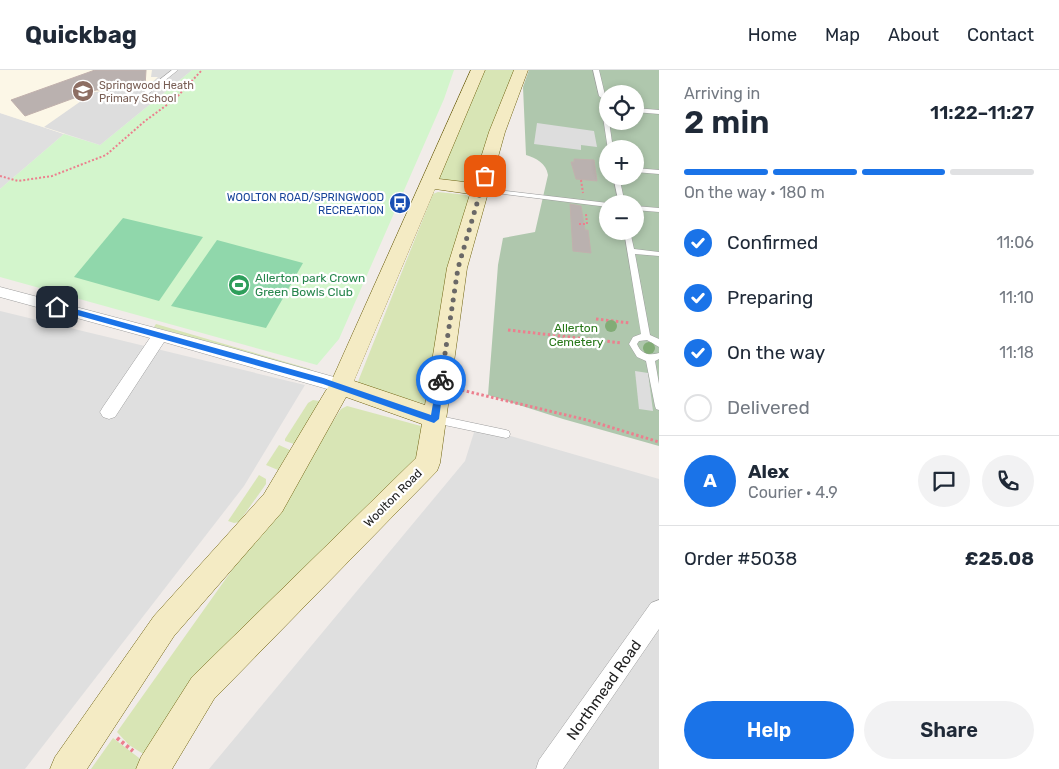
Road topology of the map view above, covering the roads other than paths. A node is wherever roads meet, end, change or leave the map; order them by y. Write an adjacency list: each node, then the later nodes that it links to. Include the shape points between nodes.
1 (176, 70): 6 (lane)
2 (478, 70): 11 (main road)
3 (522, 70): 12 (main road, Woolton Road, via 498,132)
4 (596, 70): 5 (lane)
5 (599, 85)
6 (146, 93)
7 (644, 111): 8 (lane)
8 (659, 112)
9 (644, 171): 10 (lane)
10 (659, 172)
11 (428, 183): 12 (main road); 24 (main road)
12 (481, 190): 13 (lane); 27 (main road, Woolton Road, via 458,268)
13 (599, 204)
14 (644, 209): 15 (lane)
15 (659, 210)
16 (628, 240): 17 (lane)
17 (630, 251): 18 (lane); 21 (lane)
18 (659, 254)
19 (0, 292): 20 (street)
20 (160, 336): 24 (street); 26 (street)
21 (646, 337): 22 (lane); 23 (lane, via 636,339 633,345 639,354)
22 (659, 344)
23 (654, 357): 25 (lane)
24 (341, 386): 27 (main road); 31 (main road, via 273,503 164,626)
25 (659, 406)
26 (109, 412)
27 (434, 419): 28 (lane); 30 (main road, Woolton Road, via 428,463 203,688)
28 (506, 434)
29 (659, 611): 32 (street, Northmead Road)
30 (154, 767)
31 (67, 769)
32 (548, 769)

